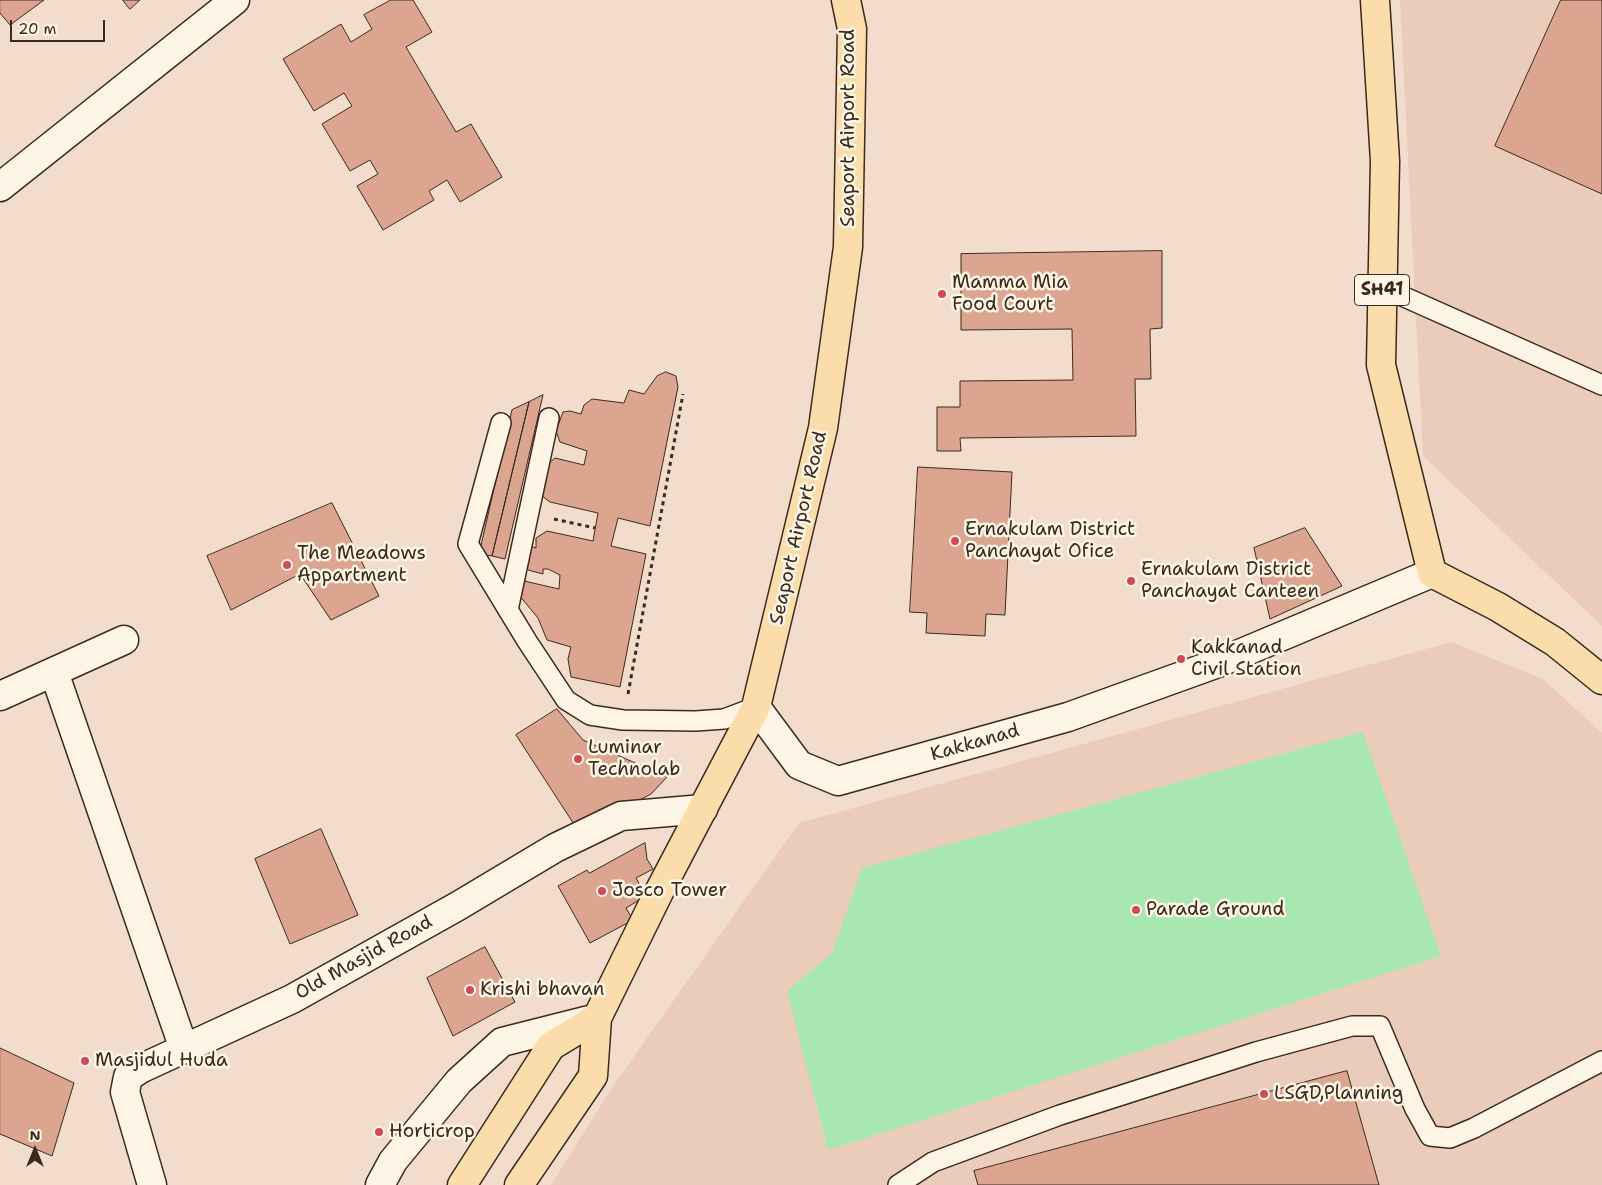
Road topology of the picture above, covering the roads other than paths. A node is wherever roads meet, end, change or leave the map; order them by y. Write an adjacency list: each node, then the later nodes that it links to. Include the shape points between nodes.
1 (235, 0): 4 (street)
2 (846, 0): 15 (main road, Seaport Airport Road, via 852,29 848,247 823,428)
3 (1375, 0): 5 (main road, SH41, via 1385,160)
4 (0, 187)
5 (1382, 287): 6 (lane); 9 (main road, SH41, via 1381,366)
6 (1602, 385)
7 (549, 418): 10 (lane)
8 (501, 423): 10 (lane, via 468,544)
9 (1432, 573): 13 (main road, via 1498,607 1555,642); 15 (street, Kakkanad, via 1218,663 1068,718 838,781 799,765)
10 (508, 610): 15 (lane, via 566,700 590,715 623,720 696,721 724,718)
11 (124, 640): 12 (street)
12 (54, 672): 14 (street); 18 (street)
13 (1602, 680)
14 (0, 696)
15 (756, 707): 16 (main road, Seaport Airport Road)
16 (703, 809): 17 (main road, Seaport Airport Road); 18 (street, Old Masjid Road, via 621,816 555,848 292,999)
17 (597, 1018): 21 (street, via 502,1042 459,1081 393,1161); 22 (main road, via 551,1046); 23 (main road, Seaport Airport Road, via 593,1076)
18 (184, 1048): 20 (street, Old Masjid Road, via 128,1077 126,1092)
19 (1602, 1061): 24 (lane, via 1474,1128 1450,1138 1430,1136 1414,1110 1380,1026 1352,1026 1256,1052 1060,1115 933,1162)
20 (152, 1185)
21 (380, 1185)
22 (462, 1185)
23 (519, 1185)
24 (898, 1185)

